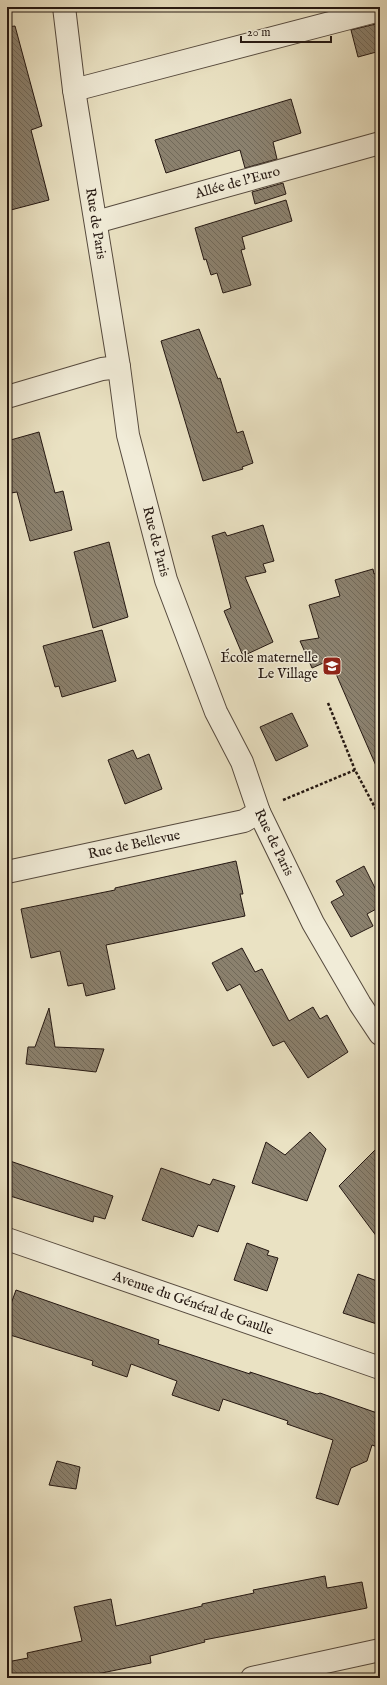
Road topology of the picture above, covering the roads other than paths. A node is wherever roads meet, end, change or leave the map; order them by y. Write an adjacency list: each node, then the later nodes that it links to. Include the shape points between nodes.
1 (64, 7): 3 (street, Rue de Paris)
2 (380, 10): 3 (street)
3 (74, 90): 5 (street, Rue de Paris)
4 (380, 143): 5 (street, Allée de l'Euro)
5 (96, 222): 6 (street, Rue de Paris)
6 (119, 366): 7 (street); 8 (street, Rue de Paris, via 128,435 166,580 216,712 242,762)
7 (7, 396)
8 (260, 812): 9 (street, Rue de Bellevue, via 244,821); 10 (street, Rue de Paris, via 313,923)
9 (7, 872)
10 (380, 1034)
11 (7, 1239): 12 (street, Avenue du Général de Gaulle)
12 (380, 1368)
13 (380, 1650): 14 (street)
14 (252, 1678)

